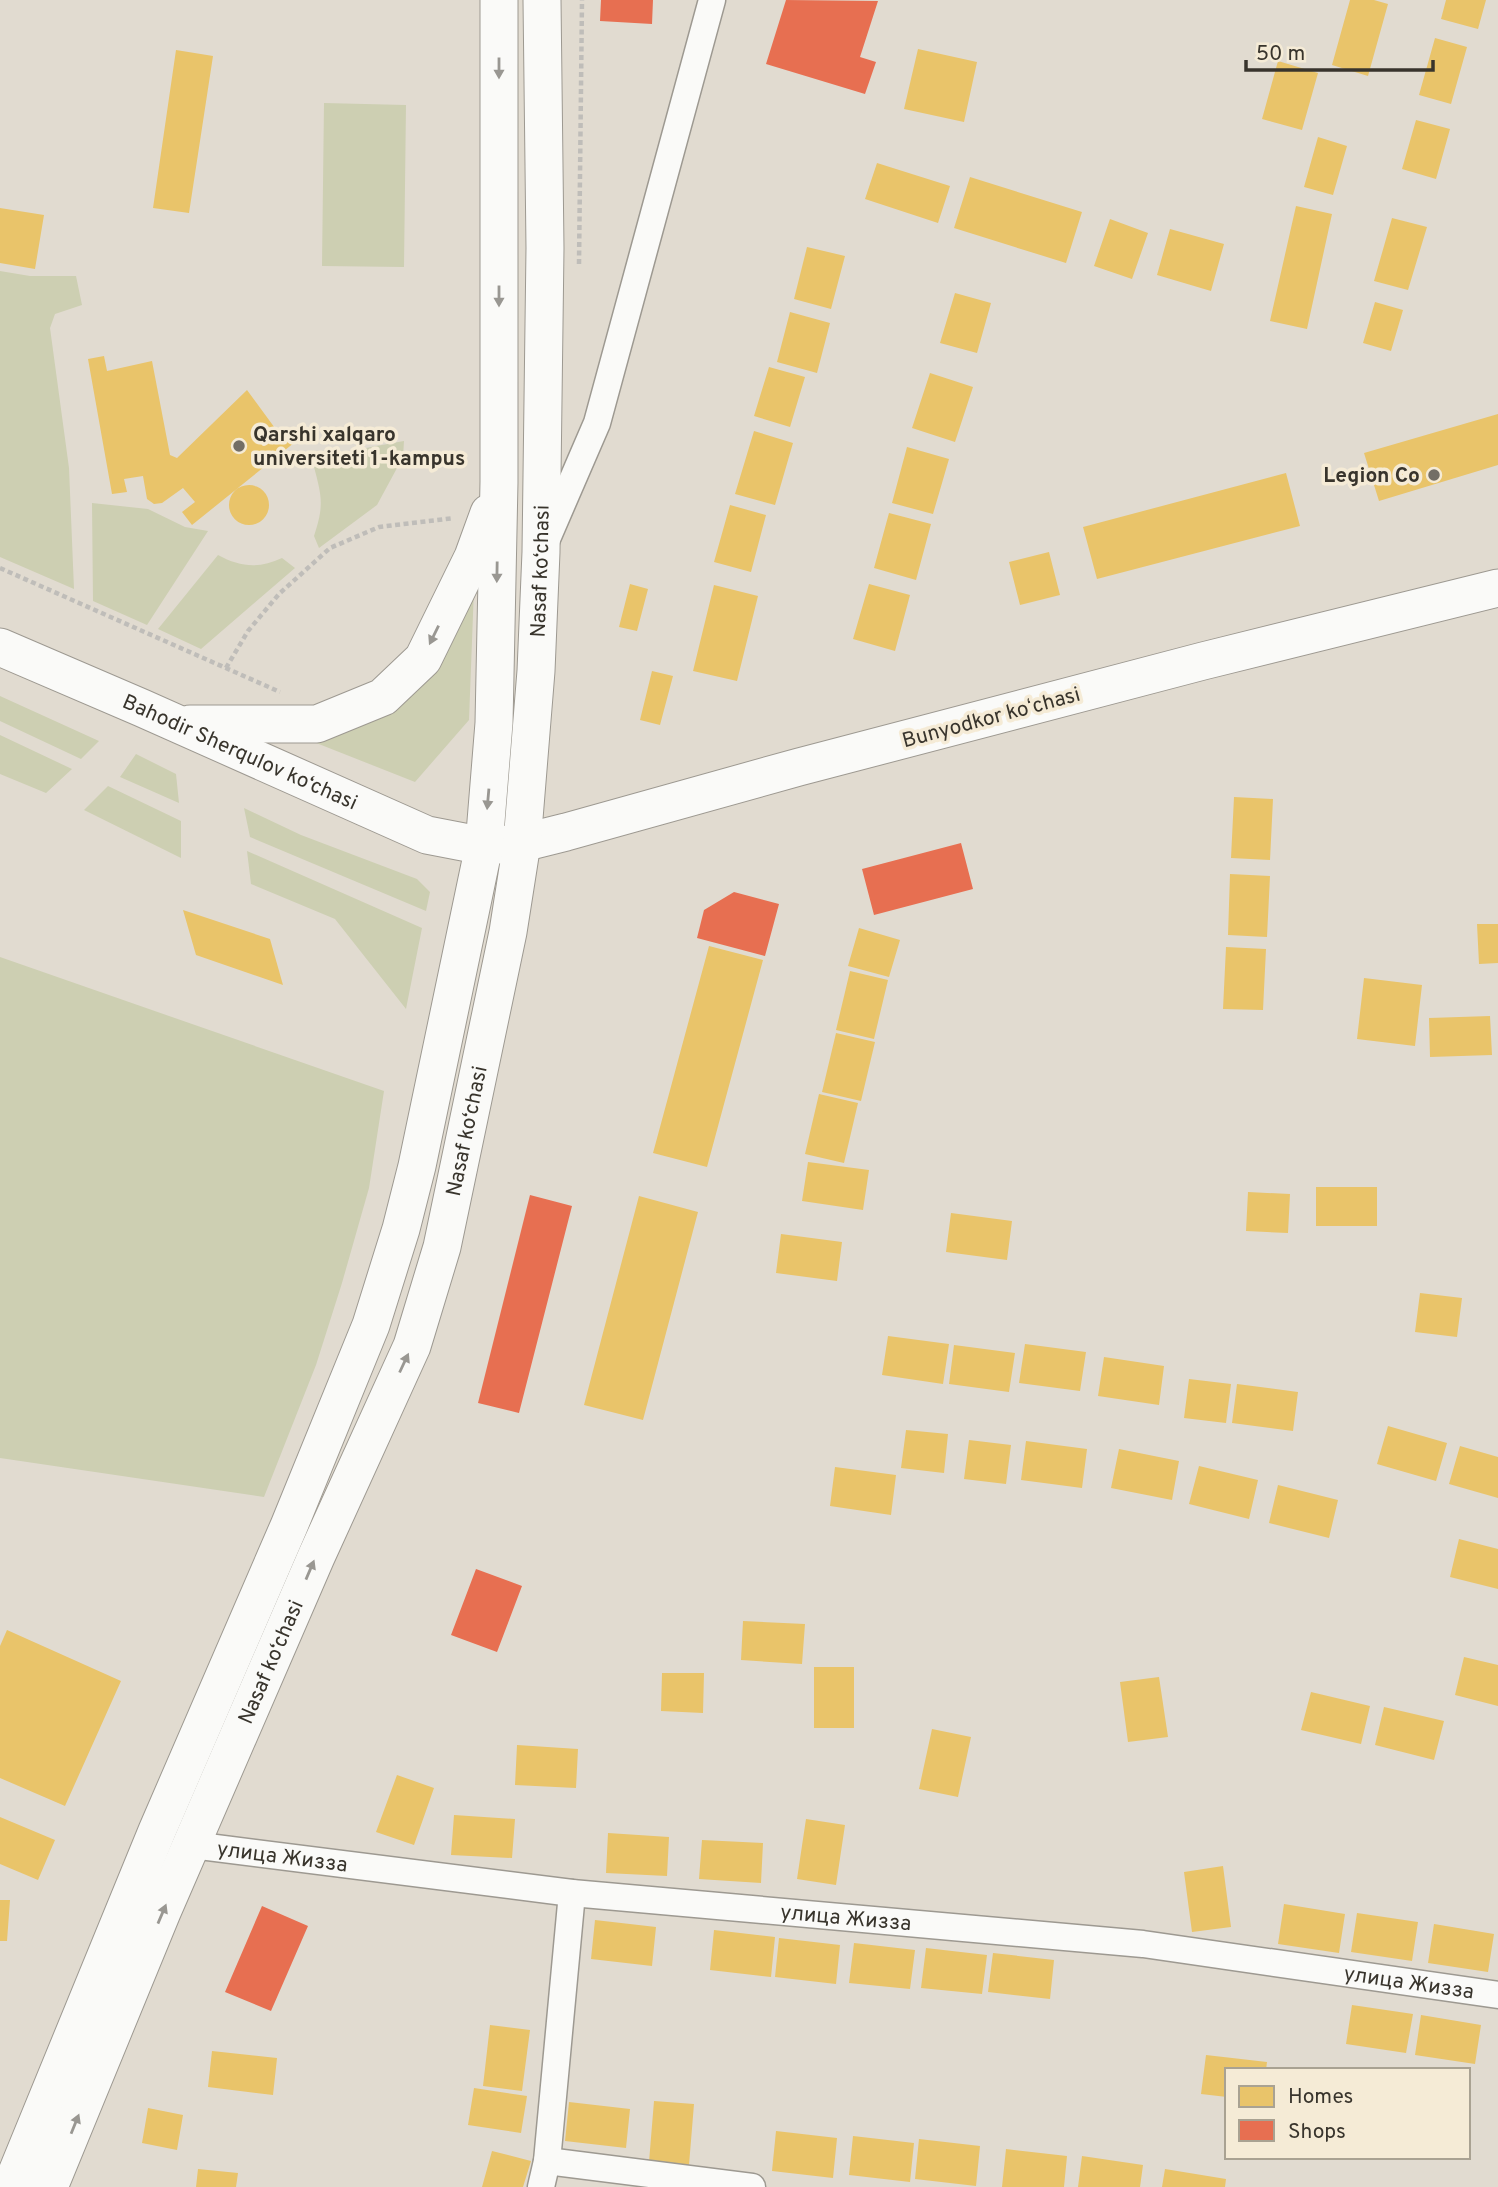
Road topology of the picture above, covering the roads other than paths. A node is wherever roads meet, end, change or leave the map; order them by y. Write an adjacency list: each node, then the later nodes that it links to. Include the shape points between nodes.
1 (499, 0): 4 (main road, Nasaf ko‘chasi, one-way to 4)
2 (542, 0): 5 (main road, Nasaf ko‘chasi)
3 (712, 0): 5 (street, via 597,423)
4 (499, 482): 8 (main road, one-way to 8, via 473,557 423,659 383,697 317,724); 10 (main road, Nasaf ko‘chasi, one-way to 10, via 494,723)
5 (541, 552): 9 (main road, Nasaf ko‘chasi)
6 (1498, 588): 9 (main road, Bunyodkor koʻchasi, via 1176,668)
7 (0, 648): 8 (main road, Bahodir Sherqulov ko‘chasi)
8 (178, 724): 10 (main road, Bahodir Sherqulov ko‘chasi, via 427,835)
9 (522, 843): 10 (main road, Bunyodkor koʻchasi); 11 (main road, Nasaf ko‘chasi, one-way to 9, via 412,1346 462,1159)
10 (484, 846): 15 (main road, Nasaf ko‘chasi, via 417,1166 371,1325)
11 (192, 1845): 12 (street, улица Жизза); 16 (main road, Nasaf ko‘chasi, one-way to 11)
12 (572, 1893): 13 (street, улица Жизза, via 1143,1944); 14 (street)
13 (1498, 1995)
14 (544, 2174): 17 (street)
15 (11, 2187)
16 (49, 2187)
17 (752, 2187)

